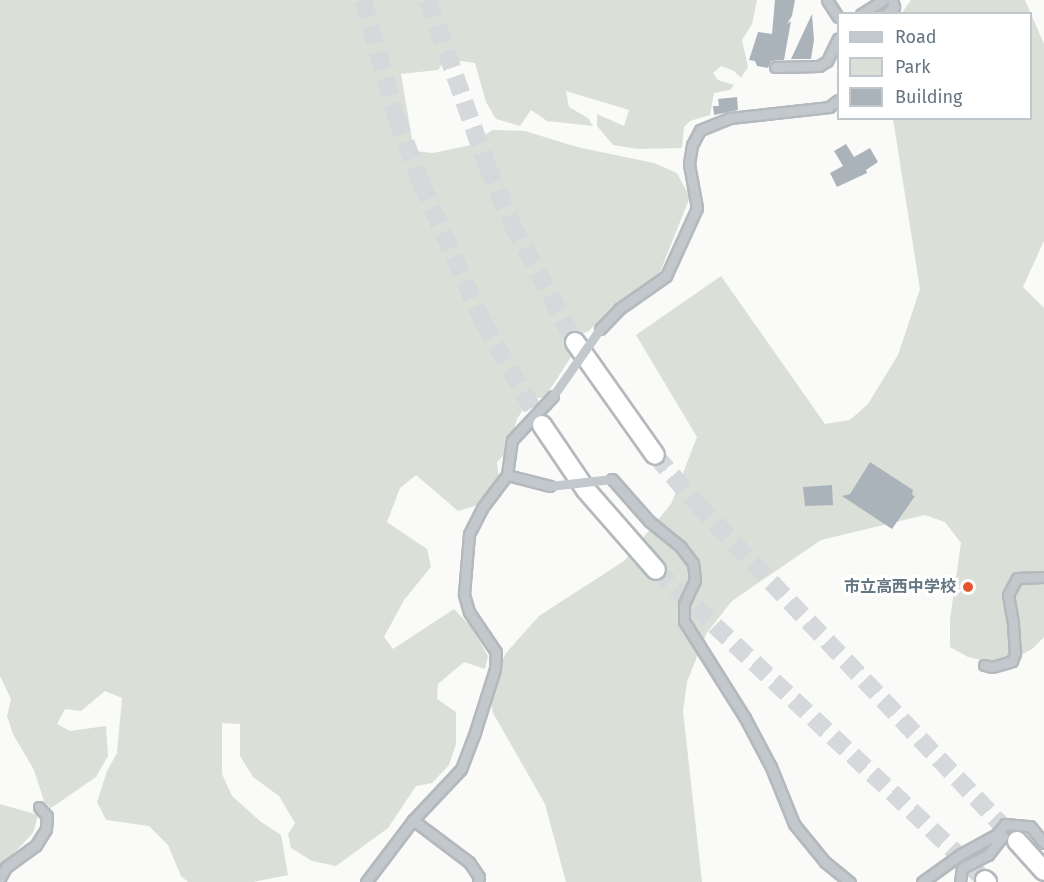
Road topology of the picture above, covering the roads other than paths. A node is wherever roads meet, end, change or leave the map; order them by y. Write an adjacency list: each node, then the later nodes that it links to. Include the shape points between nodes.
1 (827, 0): 4 (street)
2 (883, 0): 3 (street)
3 (864, 12)
4 (837, 15)
5 (837, 40): 6 (street, via 827,61 819,66)
6 (775, 67)
7 (837, 101): 11 (street, bridge, via 829,107 730,118 700,130 689,164 697,208 666,276 619,309 600,329 553,396 512,440)
8 (575, 342): 10 (highway)
9 (542, 425): 12 (highway, via 586,490)
10 (655, 455)
11 (507, 475): 16 (street, via 482,508 469,534 464,594 469,612 496,652 495,669 461,769); 24 (street, bridge, via 550,486 612,479 649,521 680,546 693,563 695,580 684,604 684,621 760,747 794,824 825,862)
12 (656, 570)
13 (1044, 577): 14 (street, via 1017,578 1008,595 1015,653 1012,661 992,667)
14 (984, 665)
15 (39, 807): 21 (street, via 47,816 46,829 36,844 6,867)
16 (413, 820): 22 (street); 23 (street, via 469,862)
17 (997, 834): 19 (street, via 1005,824 1030,826); 25 (street); 26 (street, via 1003,836 988,855 962,868)
18 (1017, 841): 20 (highway)
19 (1044, 843)
20 (1044, 871)
21 (0, 878)
22 (366, 882)
23 (478, 882)
24 (850, 882)
25 (922, 882)
26 (960, 882)

